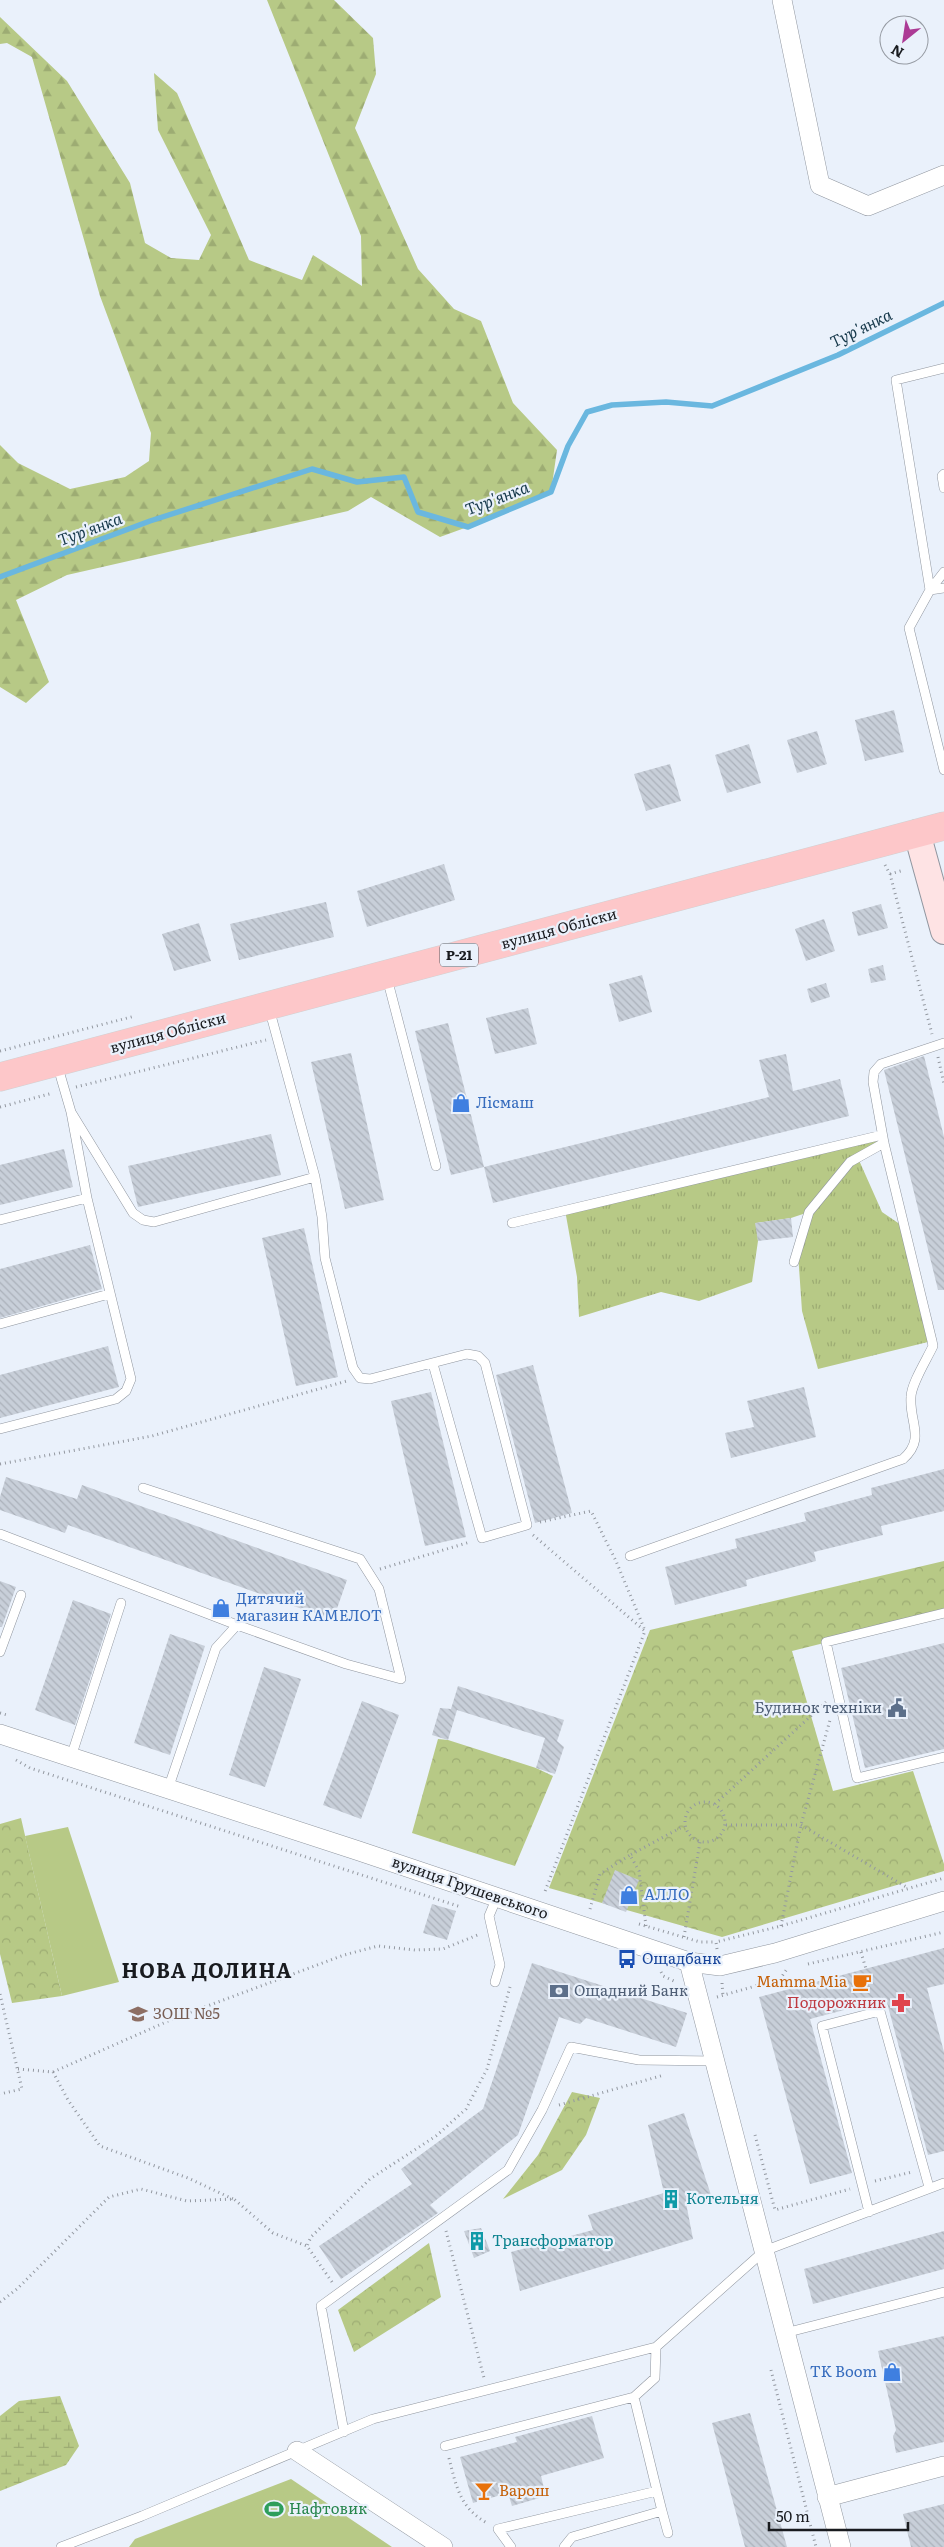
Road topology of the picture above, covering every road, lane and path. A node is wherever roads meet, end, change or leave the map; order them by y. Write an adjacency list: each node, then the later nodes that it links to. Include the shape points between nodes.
1 (782, 0): 2 (street, via 820,185 868,206)
2 (944, 175)
3 (944, 368): 8 (lane, via 896,380)
4 (944, 474): 5 (lane)
5 (944, 488)
6 (944, 572): 8 (lane)
7 (944, 588): 8 (lane)
8 (930, 590): 9 (lane, via 909,628)
9 (944, 770)
10 (944, 826): 11 (main road, вулиця Обліски / Р-21)
11 (917, 833): 13 (main road); 14 (main road, вулиця Обліски / Р-21)
12 (884, 863): 17 (path)
13 (944, 931)
14 (386, 975): 15 (main road, вулиця Обліски / Р-21); 25 (lane)
15 (268, 1006): 16 (lane); 18 (main road, вулиця Обліски / Р-21)
16 (277, 1038): 21 (path); 26 (lane)
17 (940, 1045): 20 (path); 24 (lane, via 881,1064 874,1072)
18 (57, 1062): 19 (main road, вулиця Обліски / Р-21); 21 (lane)
19 (0, 1077)
20 (944, 1084)
21 (65, 1089): 22 (path); 23 (lane)
22 (0, 1107)
23 (71, 1112): 26 (lane, via 133,1213 143,1220 154,1222); 27 (lane)
24 (883, 1139): 29 (lane); 30 (lane, via 850,1162 809,1212); 41 (lane, via 933,1346 910,1396 916,1440 912,1451 903,1459)
25 (436, 1166)
26 (315, 1178): 34 (lane, via 325,1258 353,1368)
27 (87, 1198): 28 (lane); 31 (lane)
28 (0, 1220)
29 (512, 1223)
30 (794, 1262)
31 (109, 1294): 32 (lane); 35 (lane, via 131,1379 126,1391 116,1399)
32 (0, 1324)
33 (433, 1364): 34 (lane, via 370,1379); 38 (lane, via 467,1354 478,1356 485,1363 527,1525); 40 (lane)
34 (360, 1378): 36 (path, via 152,1436)
35 (0, 1429)
36 (0, 1464)
37 (143, 1488): 42 (lane, via 360,1559)
38 (522, 1526): 40 (lane); 47 (path); 47 (path, via 591,1510)
39 (0, 1534): 46 (lane)
40 (482, 1538): 42 (path)
41 (630, 1556)
42 (368, 1573): 46 (lane, via 379,1589 401,1679 346,1664)
43 (21, 1595): 48 (lane)
44 (121, 1603): 51 (lane)
45 (944, 1613): 49 (lane, via 826,1642)
46 (237, 1625): 53 (lane, via 216,1648)
47 (644, 1630): 61 (path)
48 (0, 1652)
49 (837, 1691): 52 (lane, via 857,1778); 54 (path); 56 (path)
50 (0, 1734): 51 (street, вулиця Грушевського)
51 (71, 1757): 53 (street, вулиця Грушевського)
52 (944, 1757)
53 (168, 1789): 62 (street, вулиця Грушевського)
54 (715, 1804): 55 (path, via 724,1813); 57 (path, via 704,1801 693,1805 685,1815)
55 (726, 1825): 56 (path); 58 (path, via 717,1840)
56 (801, 1825): 60 (path); 66 (path)
57 (684, 1826): 58 (path, via 690,1836); 59 (path)
58 (700, 1842): 68 (path)
59 (630, 1855): 64 (path, via 600,1874); 65 (path, via 639,1871)
60 (908, 1888)
61 (543, 1894)
62 (497, 1897): 67 (lane, via 490,1916); 70 (street, вулиця Грушевського)
63 (944, 1902): 70 (street, вулиця Грушевського, via 775,1953 720,1966)
64 (590, 1909)
65 (646, 1926)
66 (781, 1926)
67 (492, 1928): 72 (lane, via 500,1965); 77 (path, via 443,1949 378,1946 344,1954 175,2018)
68 (684, 1937)
69 (861, 1952): 71 (path)
70 (689, 1962): 75 (street)
71 (866, 1968)
72 (495, 1982)
73 (510, 1987): 89 (path, via 487,2069 466,2109 436,2136 370,2179 311,2237)
74 (0, 1994): 76 (path)
75 (715, 2061): 80 (lane, via 639,2060 571,2047); 90 (street)
76 (18, 2069): 77 (path); 79 (path, via 22,2089)
77 (53, 2072): 86 (path, via 100,2146 188,2178)
78 (669, 2074): 80 (path)
79 (0, 2094)
80 (542, 2110): 88 (lane, via 508,2170)
81 (753, 2130): 84 (path, via 775,2210)
82 (919, 2170): 84 (path)
83 (944, 2182): 85 (lane)
84 (862, 2185): 85 (lane, via 822,2026 880,2011); 87 (lane)
85 (929, 2187): 87 (lane)
86 (234, 2200): 89 (path, via 273,2233); 93 (path, via 187,2201 141,2189 109,2197)
87 (869, 2212): 90 (lane)
88 (442, 2219): 92 (lane); 97 (path)
89 (307, 2246): 92 (path)
90 (764, 2251): 94 (street); 95 (lane)
91 (944, 2292): 94 (lane)
92 (340, 2293): 99 (lane, via 321,2306)
93 (0, 2302)
94 (785, 2332): 104 (street)
95 (656, 2347): 97 (lane); 98 (lane, via 656,2378)
96 (771, 2370): 112 (path)
97 (488, 2391): 99 (lane, via 373,2419)
98 (634, 2397): 100 (lane); 103 (lane)
99 (344, 2432): 101 (lane)
100 (447, 2450): 106 (path, via 458,2491 474,2515)
101 (297, 2451): 108 (lane); 109 (street)
102 (944, 2466): 104 (street)
103 (658, 2491): 105 (lane); 106 (lane)
104 (827, 2497): 113 (street)
105 (662, 2511): 107 (lane); 111 (lane, via 572,2537)
106 (498, 2529): 110 (lane)
107 (668, 2533)
108 (61, 2547)
109 (443, 2547)
110 (512, 2547)
111 (564, 2547)
112 (816, 2547)
113 (840, 2547)

